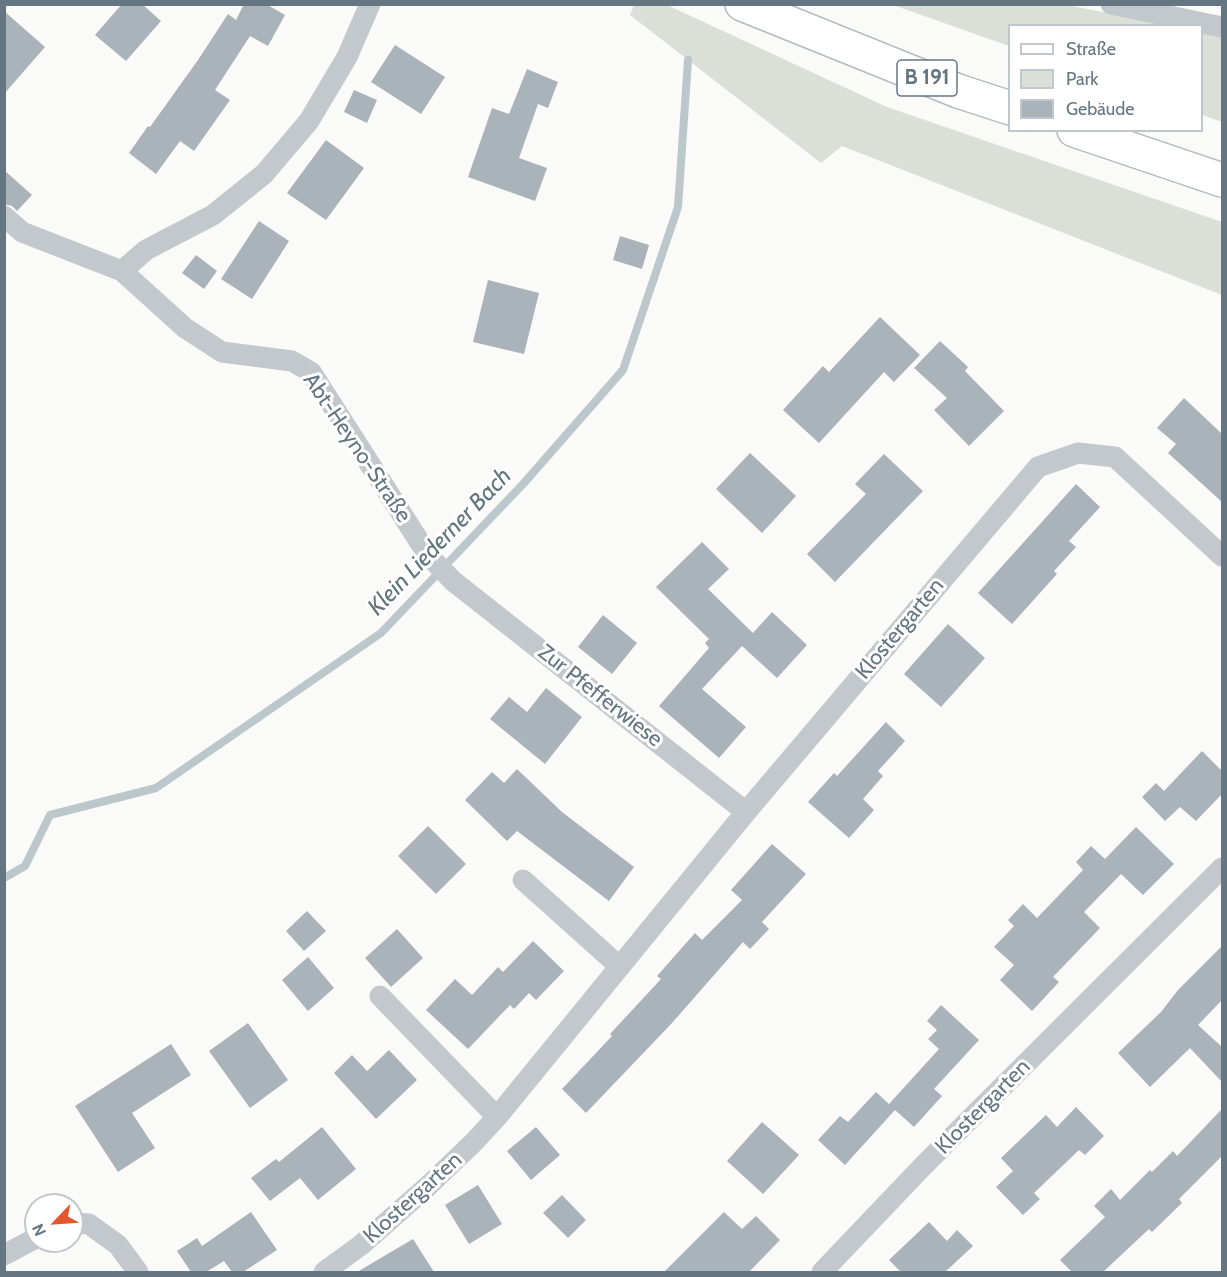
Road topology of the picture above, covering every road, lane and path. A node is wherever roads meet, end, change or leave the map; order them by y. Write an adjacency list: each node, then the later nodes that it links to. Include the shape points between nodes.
1 (370, 4): 9 (street, via 347,57 309,121 264,174 213,215 146,250)
2 (742, 4): 5 (main road, B 191)
3 (1111, 4): 4 (street)
4 (1222, 27)
5 (1008, 107)
6 (1080, 132): 7 (main road)
7 (1222, 180)
8 (4, 216): 9 (street, via 22,232)
9 (122, 271): 11 (street, Abt-Heyno-Straße, via 185,328 222,352 292,361 311,372 428,555)
10 (1222, 556): 12 (street, Klostergarten, via 1115,458 1078,453 1038,467)
11 (453, 581): 12 (street, Zur Pfefferwiese)
12 (746, 812): 15 (street, Klostergarten)
13 (1222, 868): 23 (street, Klostergarten)
14 (523, 880): 15 (street)
15 (619, 966): 17 (street, Klostergarten)
16 (380, 996): 17 (street)
17 (497, 1117): 22 (street, Klostergarten, via 427,1187)
18 (84, 1224): 21 (street, via 118,1245)
19 (24, 1244): 20 (street)
20 (4, 1255)
21 (138, 1272)
22 (324, 1272)
23 (822, 1272)

